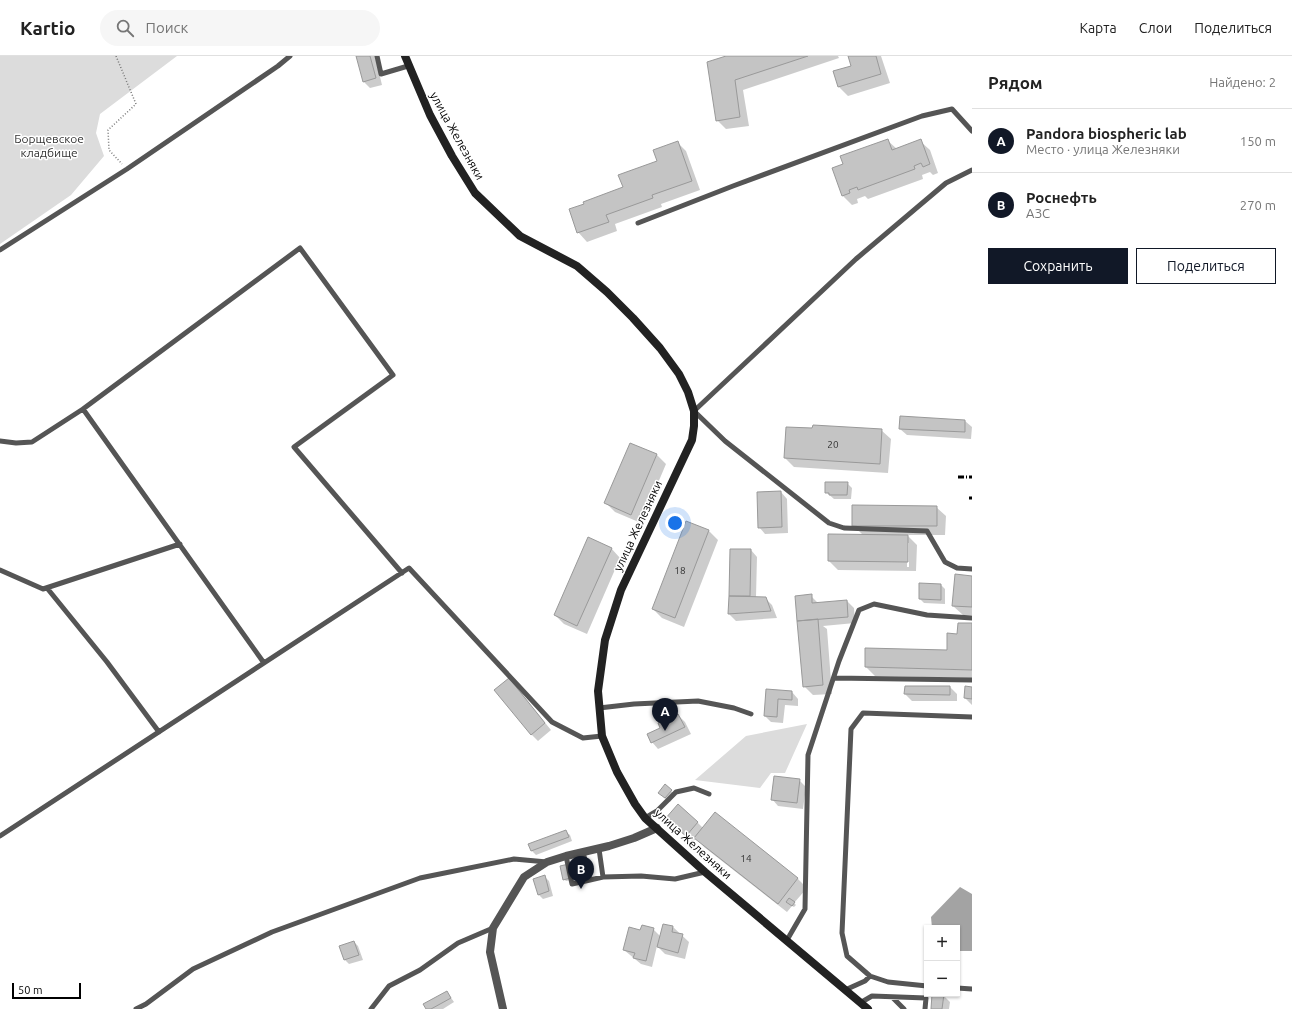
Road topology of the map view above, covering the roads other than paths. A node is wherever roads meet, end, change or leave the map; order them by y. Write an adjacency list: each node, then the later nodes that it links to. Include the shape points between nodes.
1 (290, 56): 8 (lane, via 127,169)
2 (377, 56): 4 (lane, via 381,74)
3 (404, 56): 4 (street, улица Железняки)
4 (408, 66): 10 (street, улица Железняки, via 444,142 475,193 520,236 577,266 607,292 660,348 679,374)
5 (972, 131): 7 (lane, via 952,109 922,116)
6 (972, 170): 10 (lane, via 946,183 856,259)
7 (638, 223)
8 (0, 250)
9 (83, 409): 11 (lane, via 32,442); 12 (lane); 15 (lane, via 300,248 394,375 294,447)
10 (694, 412): 13 (lane, via 724,441 829,523 844,528 927,531 945,562 957,568); 21 (street, улица Железняки, via 692,440 621,590 605,640 598,691)
11 (0, 441)
12 (180, 544): 16 (lane); 18 (lane)
13 (972, 569)
14 (0, 570): 16 (lane, via 43,589)
15 (402, 572): 18 (lane); 25 (lane, via 409,568 552,722 583,738)
16 (47, 588): 24 (lane)
17 (972, 618): 19 (lane, via 927,615 874,604 859,610)
18 (264, 663): 24 (lane)
19 (834, 678): 20 (lane); 38 (lane, via 808,755 805,908)
20 (972, 680)
21 (599, 708): 22 (lane, via 698,701); 25 (street, улица Железняки)
22 (751, 714)
23 (972, 717): 39 (lane, via 863,713 851,729 842,933 847,956)
24 (159, 732): 29 (lane)
25 (602, 736): 27 (street, улица Железняки, via 616,772)
26 (709, 794): 27 (lane, via 694,788 676,792 657,811)
27 (645, 818): 28 (street, улица Железняки)
28 (657, 828): 30 (street); 34 (street, улица Железняки)
29 (0, 836)
30 (599, 849): 31 (street); 35 (lane)
31 (583, 852): 32 (street); 36 (lane)
32 (566, 856): 33 (street); 36 (lane, via 572,884)
33 (546, 862): 37 (street, via 524,876); 46 (lane, via 514,859 420,878 272,932 193,969)
34 (705, 872): 35 (lane, via 675,879 641,876); 38 (street, улица Железняки)
35 (603, 877): 36 (lane)
36 (590, 880)
37 (493, 928): 47 (lane, via 458,943 420,970 389,986); 48 (street, via 490,952)
38 (787, 940): 42 (street, улица Железняки)
39 (870, 976): 40 (lane, via 888,982); 42 (lane)
40 (924, 986)
41 (960, 988): 43 (lane)
42 (845, 990): 45 (street, улица Железняки)
43 (972, 990)
44 (892, 997): 45 (lane, via 872,996); 50 (lane); 51 (lane, via 926,998)
45 (860, 1003): 49 (street, улица Железняки)
46 (136, 1009)
47 (371, 1009)
48 (503, 1009)
49 (868, 1009)
50 (904, 1009)
51 (925, 1009)

